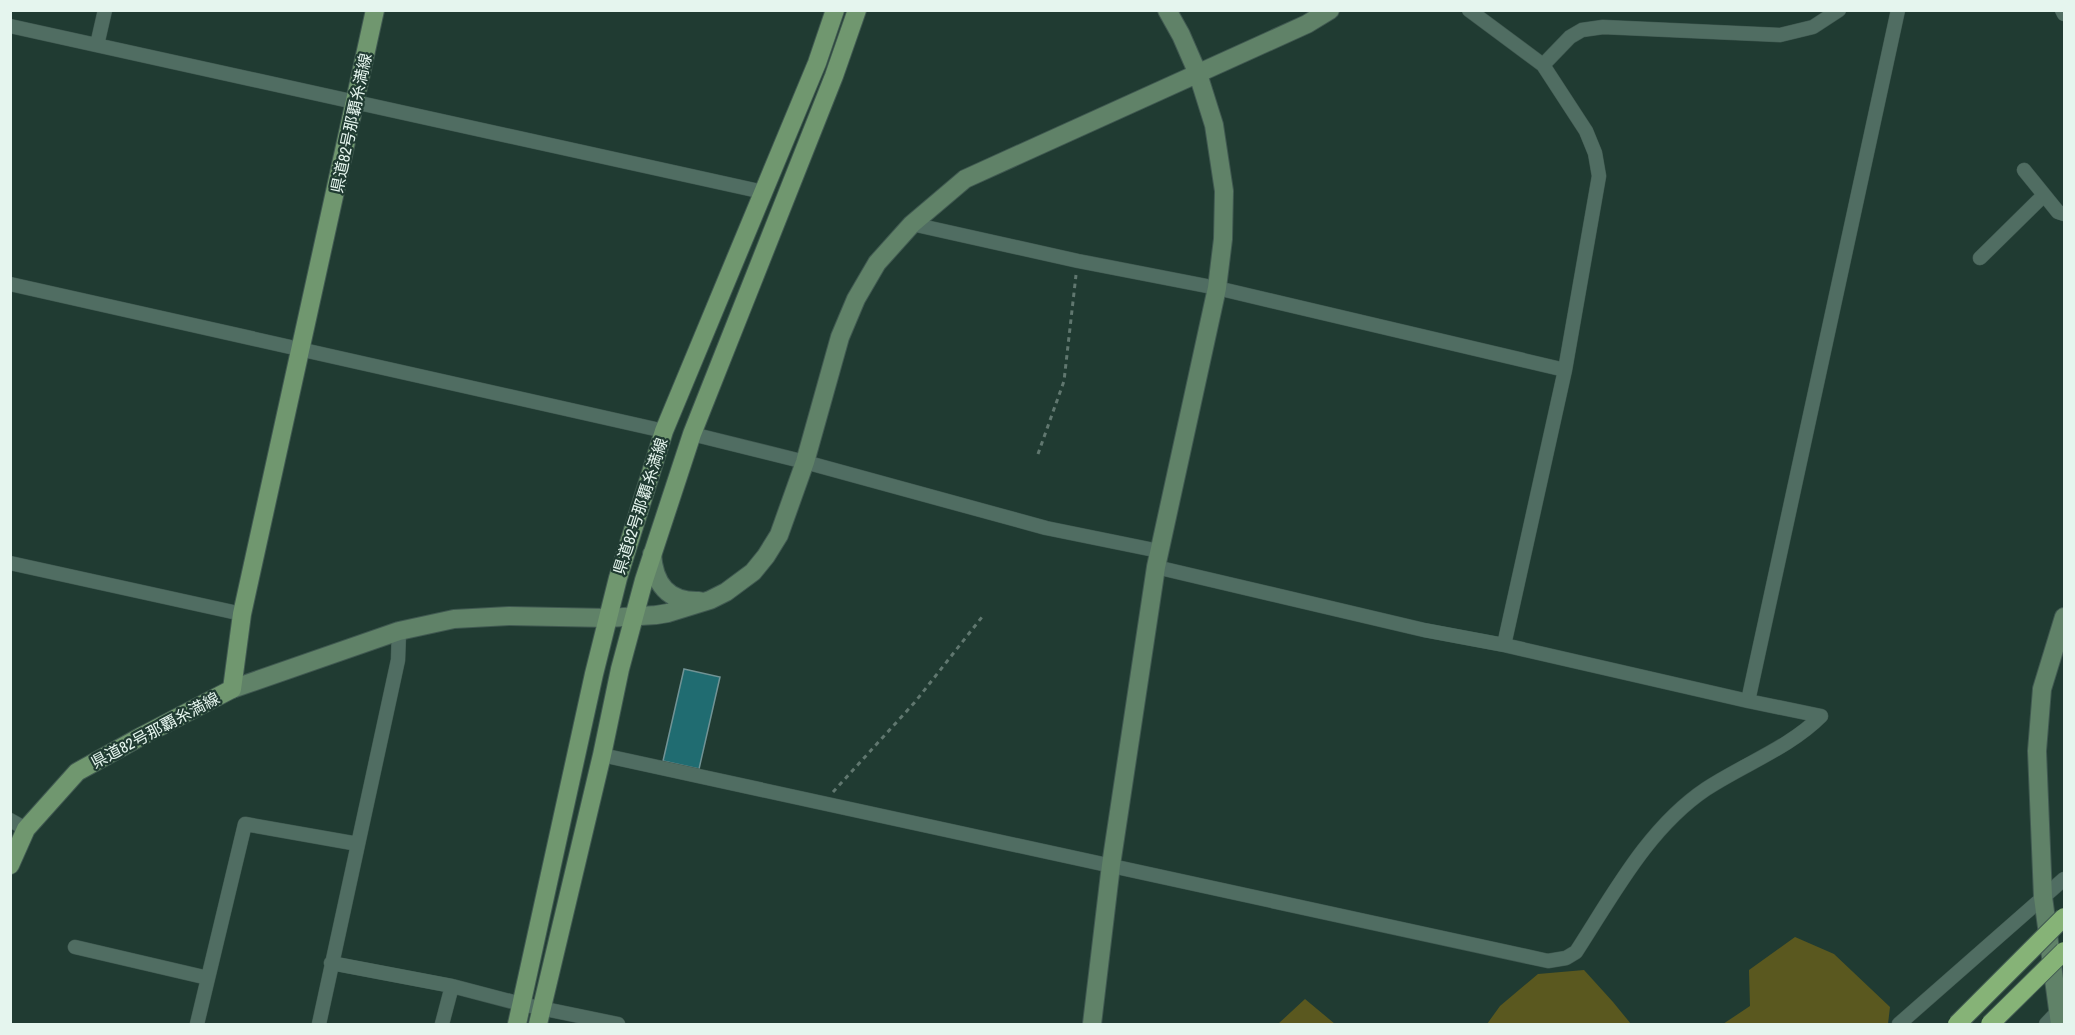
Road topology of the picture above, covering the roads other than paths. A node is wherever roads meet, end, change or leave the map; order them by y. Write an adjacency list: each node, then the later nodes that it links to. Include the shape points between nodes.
1 (105, 10): 11 (street)
2 (375, 10): 14 (main road, 県道82号那覇糸満線)
3 (835, 10): 16 (main road, 県道82号那覇糸満線)
4 (857, 10): 26 (main road, 県道82号那覇糸満線)
5 (1167, 10): 13 (street)
6 (1329, 10): 13 (street)
7 (1469, 10): 12 (street)
8 (1839, 10): 12 (street, via 1813,27 1780,35 1603,27 1582,30)
9 (1898, 10): 39 (street)
10 (10, 26): 11 (street)
11 (97, 45): 14 (street)
12 (1544, 65): 24 (street, via 1586,131 1599,176)
13 (1198, 74): 19 (street, via 965,179); 22 (street, via 1214,124 1224,191)
14 (356, 103): 16 (street); 23 (main road, 県道82号那覇糸満線)
15 (2024, 170): 17 (street)
16 (763, 192): 25 (main road, 県道82号那覇糸満線)
17 (2044, 195): 18 (street); 20 (street)
18 (2064, 214)
19 (912, 224): 22 (street); 27 (street, via 878,263 856,299 840,337)
20 (1980, 258)
21 (10, 284): 23 (street)
22 (1218, 288): 24 (street); 29 (street)
23 (301, 350): 25 (street); 32 (main road, 県道82号那覇糸満線)
24 (1565, 370): 37 (street)
25 (664, 431): 35 (main road, 県道82号那覇糸満線)
26 (692, 434): 27 (street); 28 (main road, 県道82号那覇糸満線)
27 (805, 462): 29 (street); 31 (street, via 789,511 766,556 753,572)
28 (652, 554): 31 (street, via 656,576 664,590 686,601); 33 (main road, 県道82号那覇糸満線)
29 (1157, 559): 37 (street, via 1424,630); 44 (street)
30 (10, 563): 32 (street)
31 (710, 600): 33 (street, via 668,613)
32 (242, 614): 38 (main road, 県道82号那覇糸満線)
33 (634, 616): 35 (street); 40 (main road, 県道82号那覇糸満線)
34 (2064, 617): 46 (street, via 2042,689 2037,751)
35 (608, 618): 36 (street, via 454,619); 53 (main road, 県道82号那覇糸満線)
36 (399, 631): 38 (street); 42 (street, via 398,660)
37 (1504, 645): 39 (street)
38 (232, 689): 41 (main road, 県道82号那覇糸満線, via 77,772)
39 (1748, 701): 44 (street, via 1821,716 1796,737 1706,789 1675,813 1630,868 1576,952 1566,958 1548,961)
40 (602, 755): 44 (street); 54 (main road, 県道82号那覇糸満線)
41 (18, 824): 43 (main road, 県道82号那覇糸満線)
42 (358, 844): 50 (street); 51 (street, via 245,824)
43 (10, 865)
44 (1111, 865): 61 (street)
45 (2064, 879): 46 (street)
46 (2043, 897): 55 (street); 62 (street)
47 (2064, 917): 63 (highway, bridge)
48 (75, 948): 51 (street)
49 (2064, 951): 64 (highway, bridge)
50 (331, 963): 52 (street); 57 (street)
51 (208, 978): 56 (street)
52 (452, 986): 53 (street); 58 (street)
53 (521, 1004): 54 (street); 59 (main road, 県道82号那覇糸満線)
54 (540, 1016): 60 (street)
55 (2057, 1016)
56 (197, 1024)
57 (319, 1024)
58 (442, 1024)
59 (517, 1024)
60 (618, 1024)
61 (1092, 1024)
62 (1899, 1024)
63 (1957, 1024)
64 (1990, 1024)

